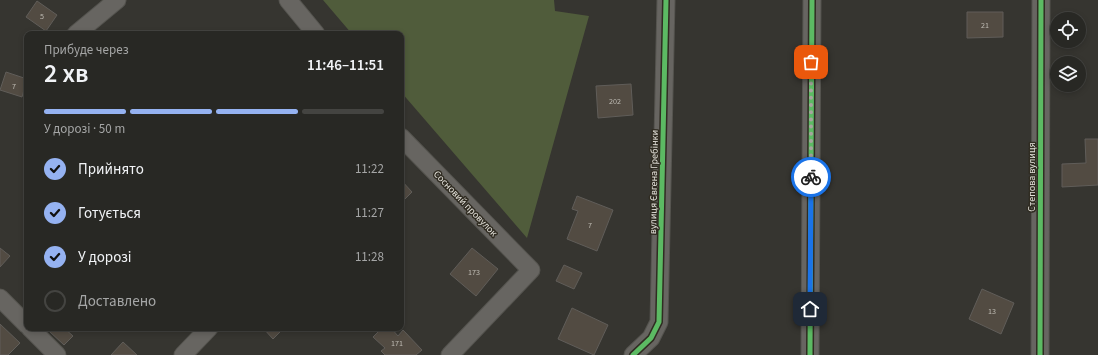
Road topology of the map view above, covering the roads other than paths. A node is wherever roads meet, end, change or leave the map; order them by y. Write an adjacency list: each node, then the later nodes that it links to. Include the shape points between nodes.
1 (117, 0): 6 (street)
2 (288, 0): 7 (street)
3 (666, 0): 16 (street, вулиця Євгена Гребінки, via 659,322 651,338)
4 (812, 0): 17 (street)
5 (1041, 0): 18 (street, Степова вулиця)
6 (80, 31)
7 (314, 31)
8 (404, 140): 15 (street, Сосновий провулок, via 531,270)
9 (0, 298): 10 (street)
10 (24, 322)
11 (33, 331): 13 (street)
12 (206, 331): 14 (street)
13 (58, 355)
14 (183, 355)
15 (450, 355)
16 (633, 355)
17 (810, 355)
18 (1040, 355)

